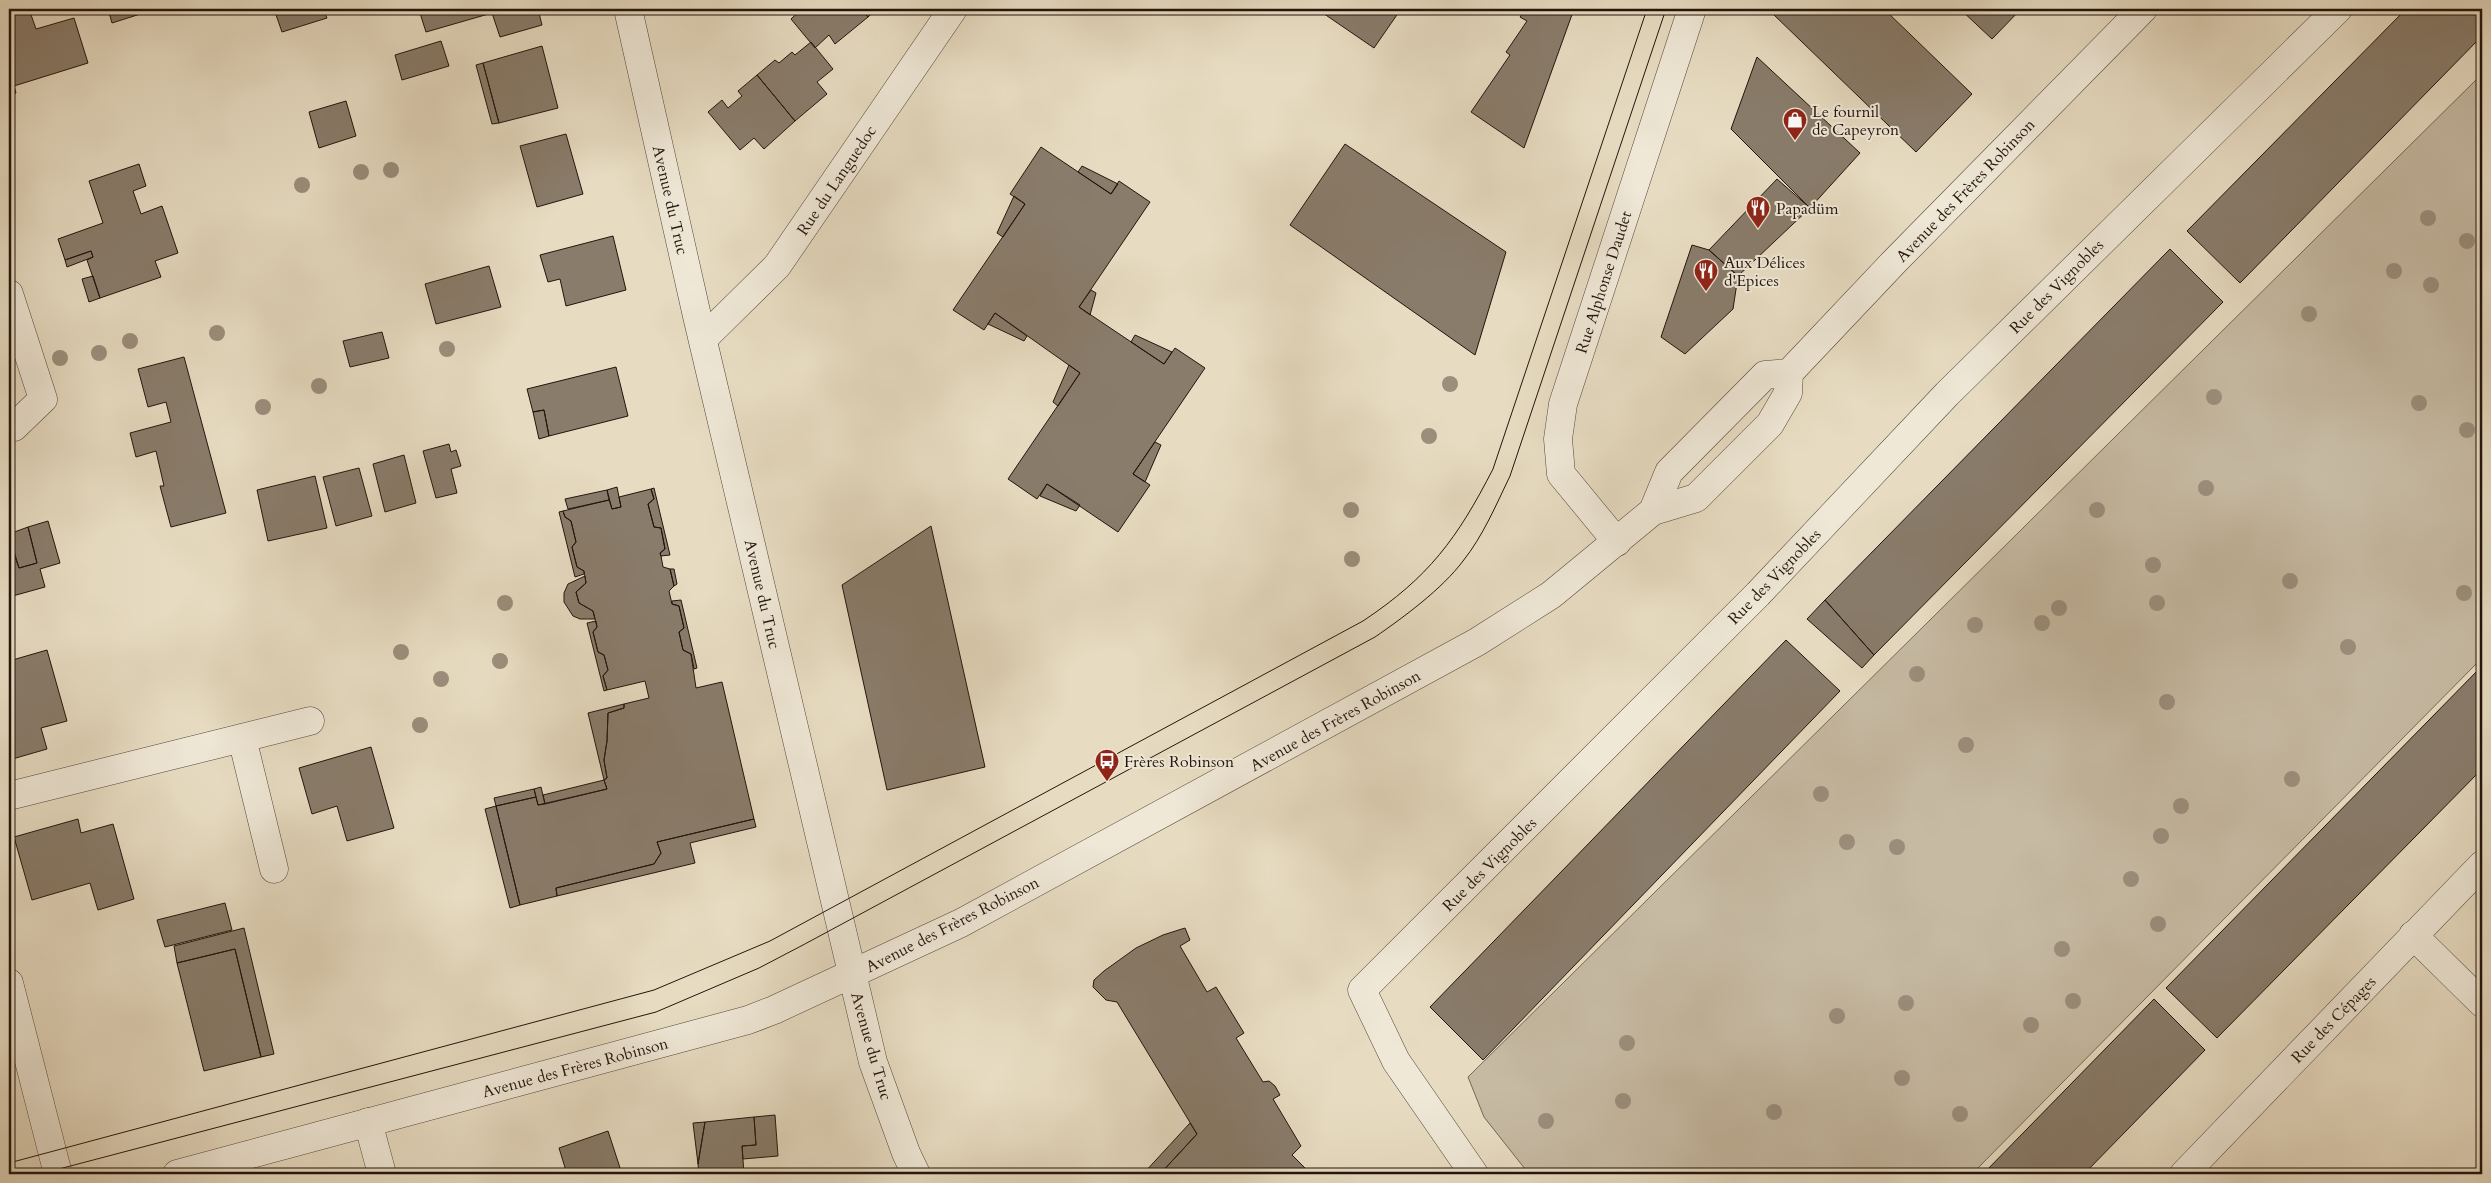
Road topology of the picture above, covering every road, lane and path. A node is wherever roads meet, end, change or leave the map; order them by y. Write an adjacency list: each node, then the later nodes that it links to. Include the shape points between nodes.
1 (628, 9): 7 (street, Avenue du Truc)
2 (953, 9): 7 (street, Rue du Languedoc, via 777,266)
3 (1692, 9): 11 (street, Rue Alphonse Daudet, via 1563,404 1558,439 1561,474)
4 (2143, 9): 8 (street, Avenue des Frères Robinson)
5 (2338, 9): 26 (street, Rue des Vignobles, via 1947,394 1758,594 1362,990 1396,1061)
6 (9, 294): 9 (street, via 43,398)
7 (702, 339): 18 (street, Avenue du Truc)
8 (1789, 373): 10 (street, Avenue des Frères Robinson, via 1765,375 1669,472); 10 (street, Avenue des Frères Robinson, via 1788,393 1770,424 1696,498)
9 (14, 427)
10 (1654, 511): 11 (street, Avenue des Frères Robinson)
11 (1617, 542): 18 (street, Avenue des Frères Robinson, via 1551,594 1477,642 961,924)
12 (310, 721): 13 (street)
13 (242, 738): 14 (street); 16 (street)
14 (9, 796)
15 (2482, 865): 17 (street, Rue des Cépages)
16 (274, 869)
17 (2414, 935): 20 (street); 27 (street, Rue des Cépages)
18 (852, 974): 21 (street, Avenue des Frères Robinson, via 748,1020); 25 (street, Avenue du Truc, via 873,1062)
19 (9, 983): 22 (street)
20 (2482, 1003)
21 (368, 1122): 23 (street, Avenue des Frères Robinson); 24 (street)
22 (58, 1174)
23 (177, 1174)
24 (382, 1174)
25 (916, 1174)
26 (1474, 1174)
27 (2184, 1174)

